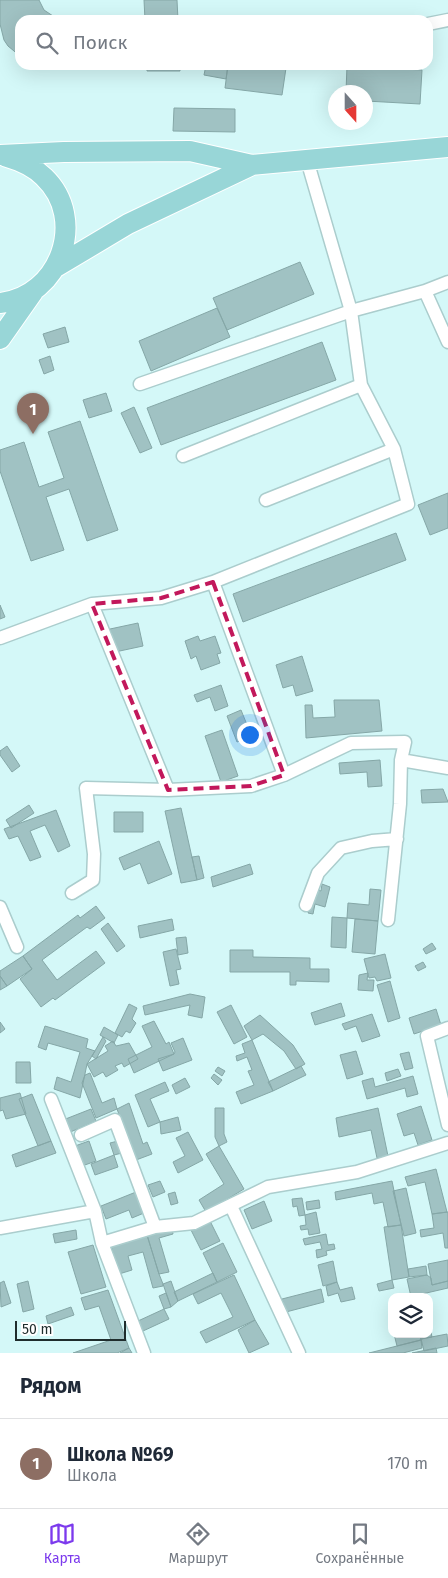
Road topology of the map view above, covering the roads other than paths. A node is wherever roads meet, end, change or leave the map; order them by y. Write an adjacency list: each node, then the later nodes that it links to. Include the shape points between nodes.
1 (448, 20): 2 (street)
2 (433, 23)
3 (448, 147): 5 (main road)
4 (0, 156): 6 (main road, via 190,151); 7 (main road, via 25,163 45,177 59,197 66,228 65,244)
5 (307, 160): 6 (main road); 12 (street)
6 (252, 165): 7 (main road, via 128,224)
7 (56, 267): 9 (main road)
8 (448, 282): 10 (street)
9 (33, 291): 11 (main road, via 11,302); 13 (main road)
10 (425, 292): 12 (street); 14 (street)
11 (0, 303)
12 (351, 311): 15 (street); 16 (street)
13 (0, 339)
14 (448, 342)
15 (140, 384)
16 (361, 386): 17 (street); 18 (street)
17 (394, 449): 19 (street); 20 (street, via 408,504)
18 (183, 456)
19 (266, 500)
20 (213, 582): 21 (street, via 161,598); 25 (street)
21 (92, 604): 22 (street); 26 (street)
22 (0, 638)
23 (402, 760): 24 (street); 25 (street, via 405,742 351,743); 27 (street)
24 (448, 768)
25 (284, 775): 26 (street, via 251,786)
26 (168, 790): 28 (street, via 86,788 94,880)
27 (397, 839): 29 (street, via 341,848 318,873); 31 (street)
28 (72, 893)
29 (306, 905)
30 (0, 907): 32 (street)
31 (388, 920)
32 (17, 946)
33 (448, 1028): 35 (street, via 427,1036)
34 (51, 1099): 39 (street)
35 (448, 1125)
36 (81, 1135): 40 (street, via 115,1120)
37 (448, 1144): 38 (street, via 357,1172 268,1187)
38 (231, 1206): 40 (street, via 194,1223); 44 (street)
39 (95, 1211): 41 (street); 42 (street)
40 (155, 1227): 42 (street)
41 (0, 1228)
42 (102, 1244): 43 (street)
43 (144, 1353)
44 (299, 1353)

